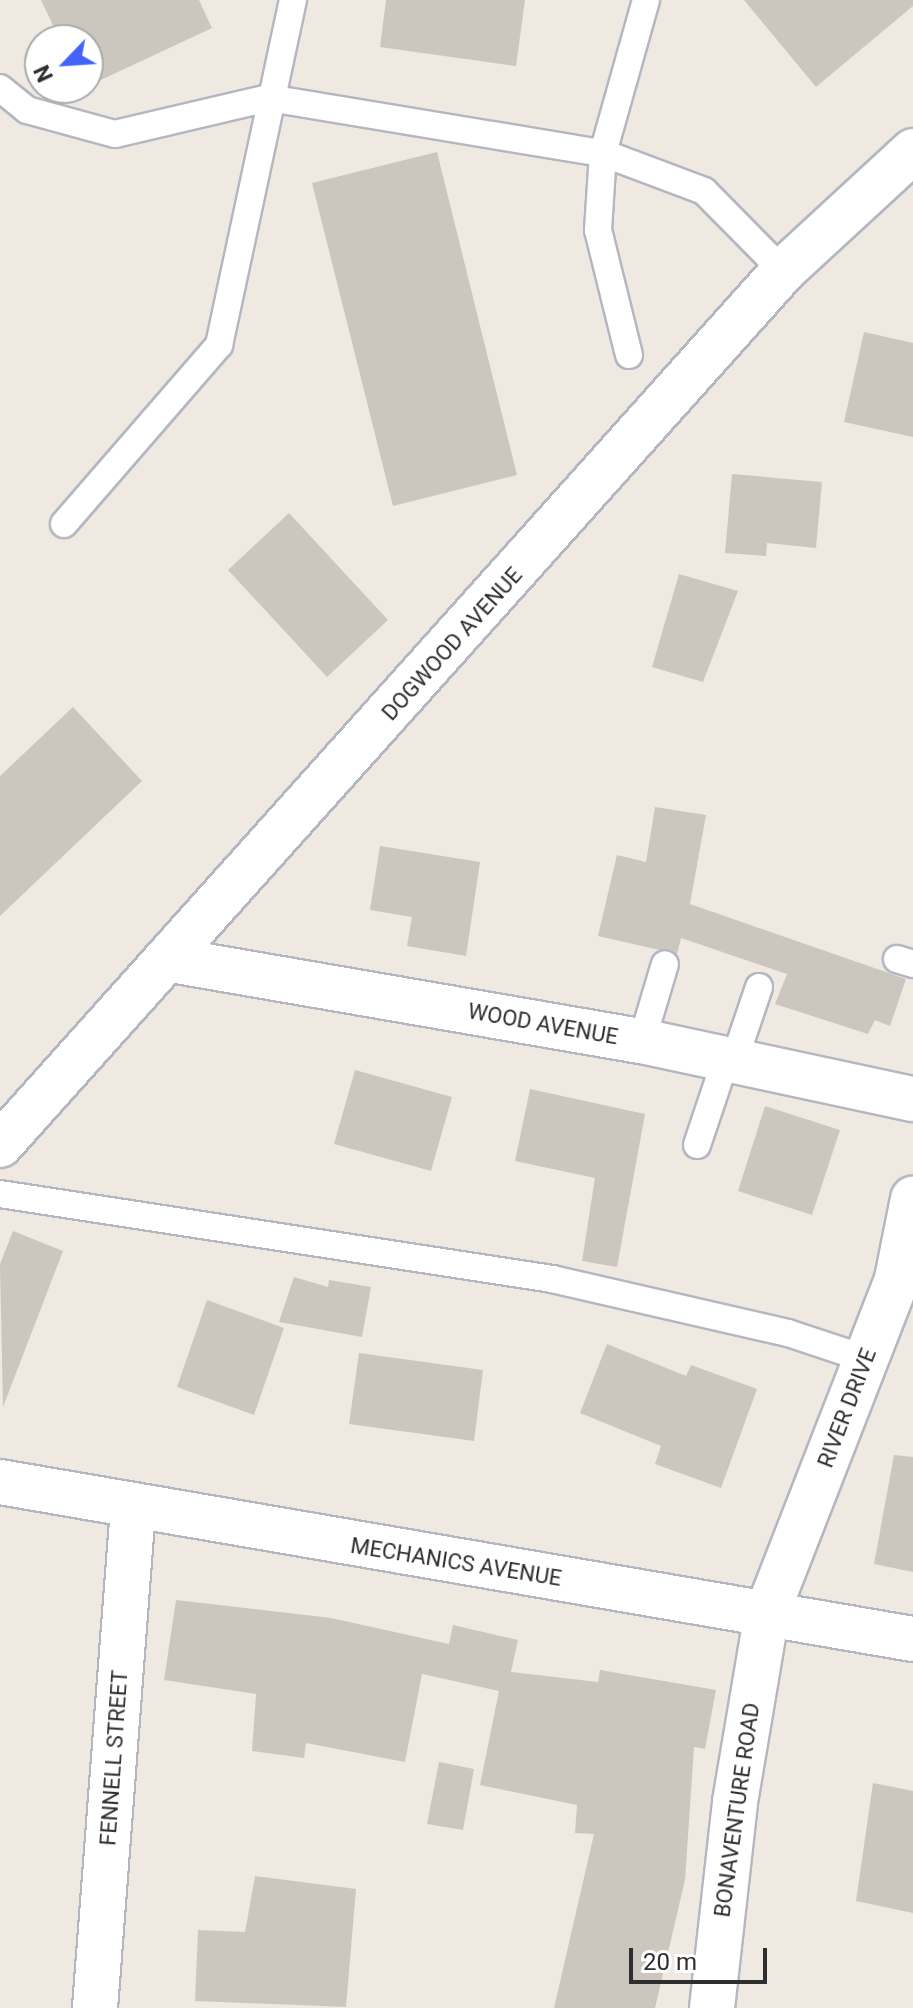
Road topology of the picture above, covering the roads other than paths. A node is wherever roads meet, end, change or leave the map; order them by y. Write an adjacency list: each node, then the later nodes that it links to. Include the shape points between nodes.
1 (293, 0): 4 (lane)
2 (646, 0): 6 (lane)
3 (0, 88): 4 (lane, via 27,110 115,134)
4 (269, 98): 6 (lane); 9 (lane, via 219,345)
5 (913, 151): 7 (street, DOGWOOD AVENUE)
6 (603, 153): 7 (lane, via 704,191); 8 (lane, via 598,230)
7 (783, 271): 10 (street, DOGWOOD AVENUE)
8 (629, 355)
9 (64, 524)
10 (171, 960): 13 (street, WOOD AVENUE); 16 (street, DOGWOOD AVENUE)
11 (665, 964): 13 (lane)
12 (759, 987): 14 (lane)
13 (642, 1041): 14 (street, WOOD AVENUE)
14 (730, 1060): 15 (street, WOOD AVENUE); 17 (lane)
15 (913, 1099)
16 (0, 1145)
17 (697, 1145)
18 (0, 1194): 20 (lane, via 552,1279 788,1333)
19 (913, 1199): 20 (street, RIVER DRIVE, via 897,1279)
20 (866, 1359): 23 (street, RIVER DRIVE)
21 (0, 1482): 22 (street, MECHANICS AVENUE)
22 (133, 1508): 23 (street, MECHANICS AVENUE); 25 (street, FENNELL STREET)
23 (767, 1613): 24 (street, MECHANICS AVENUE); 26 (street, BONAVENTURE ROAD)
24 (913, 1639)
25 (95, 2008)
26 (712, 2008)

